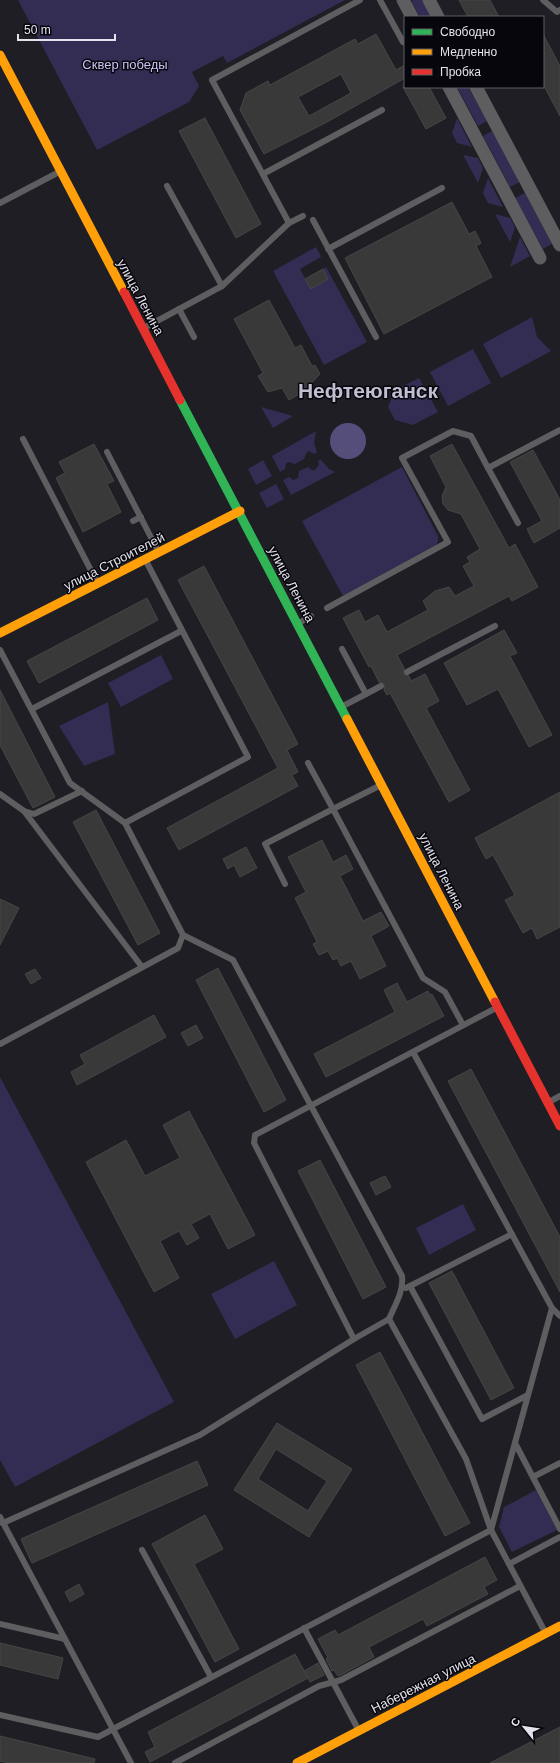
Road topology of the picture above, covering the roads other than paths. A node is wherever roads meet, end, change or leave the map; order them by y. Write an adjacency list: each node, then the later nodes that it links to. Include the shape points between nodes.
1 (360, 0): 15 (lane, via 212,80)
2 (380, 0): 9 (lane)
3 (403, 0): 7 (street)
4 (429, 0): 8 (street)
5 (543, 0): 6 (lane)
6 (559, 13)
7 (411, 16)
8 (437, 16)
9 (403, 42)
10 (0, 55): 14 (main road, улица Ленина)
11 (450, 88): 24 (street)
12 (477, 88): 22 (street)
13 (382, 110): 15 (lane)
14 (60, 172): 18 (lane); 27 (main road, улица Ленина)
15 (263, 174): 21 (lane)
16 (167, 186): 25 (lane)
17 (442, 188): 23 (lane)
18 (0, 203)
19 (303, 216): 21 (lane)
20 (313, 220): 23 (lane)
21 (290, 223): 25 (lane)
22 (560, 245)
23 (328, 249): 29 (lane)
24 (540, 258)
25 (222, 286): 26 (lane)
26 (179, 309): 27 (lane); 28 (lane)
27 (143, 329): 34 (main road, улица Ленина)
28 (194, 337)
29 (376, 337)
30 (560, 430): 33 (lane)
31 (23, 439): 40 (lane, via 83,547)
32 (107, 452): 35 (lane)
33 (488, 468): 37 (lane); 41 (lane, via 471,436 453,430 402,458 448,542)
34 (240, 511): 38 (main road, улица Строителей); 43 (main road, улица Ленина)
35 (141, 517): 36 (lane); 38 (lane)
36 (133, 521)
37 (518, 523)
38 (159, 552): 39 (main road, улица Строителей)
39 (145, 559): 40 (main road, улица Строителей); 45 (lane)
40 (98, 583): 46 (main road, улица Строителей)
41 (327, 608)
42 (311, 616): 43 (lane)
43 (298, 623): 52 (main road, улица Ленина)
44 (495, 626): 49 (lane)
45 (181, 631): 53 (lane); 60 (lane, via 248,757)
46 (0, 634)
47 (342, 649): 51 (lane)
48 (0, 650): 53 (lane)
49 (407, 672)
50 (382, 686): 51 (lane)
51 (366, 694): 52 (lane)
52 (341, 706): 55 (main road, улица Ленина)
53 (32, 709): 56 (lane, via 70,783)
54 (308, 763): 58 (lane)
55 (382, 784): 58 (lane); 64 (main road, улица Ленина)
56 (82, 791): 59 (lane, via 41,812 34,814); 60 (lane)
57 (0, 794): 59 (lane)
58 (333, 809): 61 (lane, via 265,844); 65 (lane, via 423,978 445,992)
59 (24, 811): 63 (lane)
60 (125, 822): 62 (lane)
61 (285, 884)
62 (183, 935): 63 (lane, via 178,948); 70 (lane, via 233,960)
63 (142, 967): 66 (lane)
64 (497, 1007): 65 (lane); 69 (main road, улица Ленина)
65 (463, 1025): 67 (lane)
66 (0, 1044)
67 (413, 1052): 70 (lane); 72 (lane)
68 (560, 1096): 69 (lane)
69 (548, 1102): 71 (main road, улица Ленина)
70 (312, 1105): 74 (lane, via 402,1276); 78 (lane, via 255,1135 254,1143)
71 (560, 1126)
72 (512, 1234): 73 (lane); 75 (lane)
73 (410, 1286): 74 (lane); 79 (lane, via 482,1419)
74 (401, 1291): 77 (lane)
75 (552, 1308): 76 (lane); 79 (lane)
76 (560, 1316)
77 (389, 1319): 78 (lane); 86 (lane, via 466,1459)
78 (354, 1339): 84 (lane, via 200,1435)
79 (528, 1395): 80 (lane)
80 (515, 1442): 82 (lane); 86 (lane)
81 (560, 1463): 82 (lane)
82 (533, 1477): 85 (lane)
83 (0, 1517): 84 (lane)
84 (2, 1523): 95 (lane)
85 (560, 1529)
86 (491, 1530): 89 (lane); 93 (lane)
87 (560, 1537): 89 (lane)
88 (142, 1550): 96 (lane)
89 (509, 1564): 90 (lane)
90 (520, 1586): 94 (lane); 97 (lane)
91 (0, 1624): 95 (lane)
92 (560, 1626): 94 (main road, Набережная улица)
93 (304, 1628): 96 (lane); 97 (lane)
94 (546, 1634): 100 (main road, Набережная улица)
95 (65, 1639): 99 (lane)
96 (211, 1677): 99 (lane)
97 (333, 1683): 100 (lane); 102 (lane, via 319,1686)
98 (0, 1715): 99 (lane, via 98,1737)
99 (113, 1729): 101 (lane)
100 (359, 1731): 103 (main road, Набережная улица)
101 (132, 1763)
102 (175, 1763)
103 (297, 1763)

